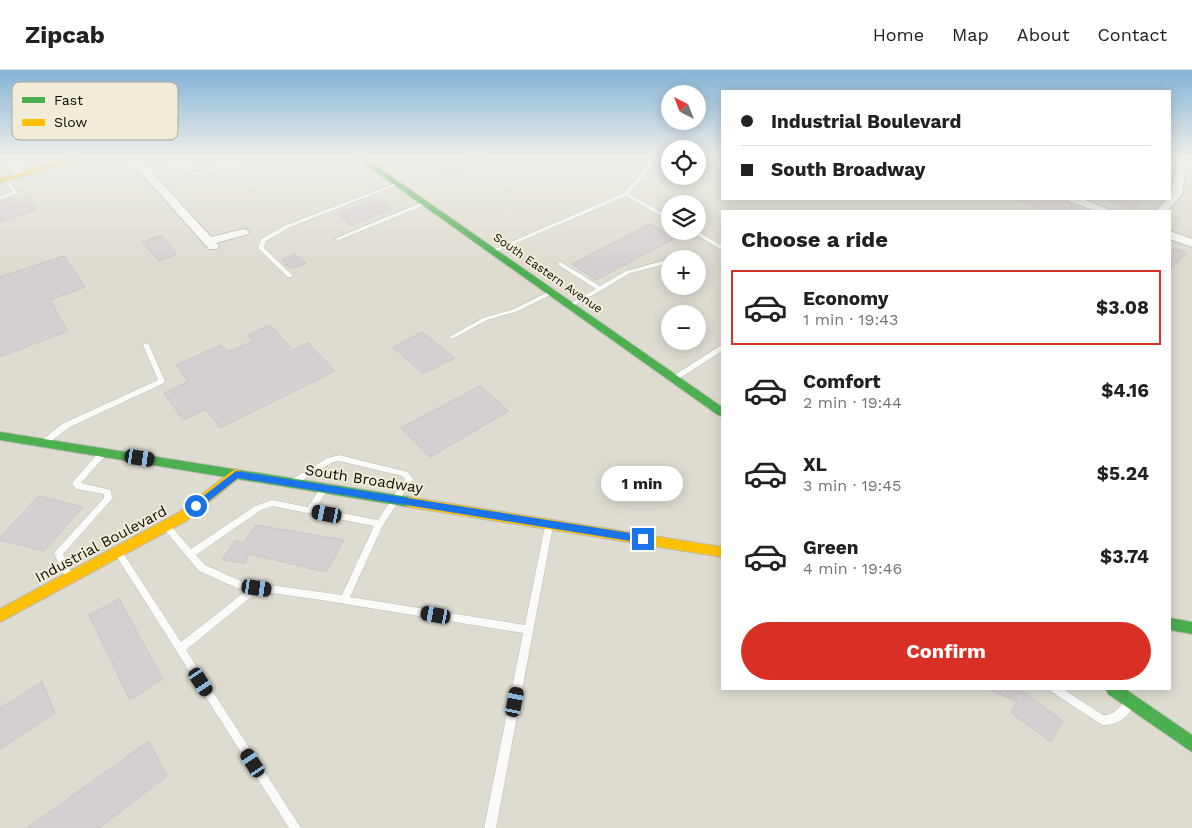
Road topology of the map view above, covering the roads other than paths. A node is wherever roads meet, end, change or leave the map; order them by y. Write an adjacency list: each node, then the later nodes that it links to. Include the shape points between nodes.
1 (14, 192): 7 (lane)
2 (164, 192): 13 (street, via 211,244)
3 (376, 192): 22 (lane, via 288,226 263,240 262,248)
4 (410, 192): 9 (street, South Eastern Avenue)
5 (1177, 192): 11 (street)
6 (626, 194): 12 (lane); 19 (lane)
7 (0, 198)
8 (1076, 200): 10 (street)
9 (425, 203): 15 (lane); 19 (street, South Eastern Avenue)
10 (1103, 210)
11 (1162, 210)
12 (661, 213)
13 (244, 232)
14 (1171, 235): 17 (street)
15 (337, 239)
16 (706, 239): 18 (lane)
17 (1192, 243)
18 (721, 247)
19 (493, 251): 24 (street, South Eastern Avenue)
20 (661, 263): 23 (lane, via 628,272)
21 (560, 264): 23 (lane)
22 (290, 276)
23 (600, 289): 25 (lane)
24 (552, 292): 25 (street, South Eastern Avenue); 26 (lane, via 516,310 485,319)
25 (571, 305): 29 (street, South Eastern Avenue)
26 (452, 337)
27 (146, 346): 32 (lane, via 162,381 65,426)
28 (721, 349): 29 (lane)
29 (675, 378): 30 (street, South Eastern Avenue)
30 (721, 411)
31 (0, 436): 32 (street, South Broadway)
32 (44, 443): 33 (street, South Broadway)
33 (103, 452): 34 (street, South Broadway); 45 (lane, via 76,484 108,492 108,499 58,553)
34 (236, 474): 35 (street, South Broadway); 41 (street, Industrial Boulevard)
35 (292, 482): 36 (street, South Broadway); 37 (lane, via 339,458 405,474 409,479)
36 (324, 488): 37 (street, South Broadway); 38 (lane)
37 (396, 499): 39 (lane); 40 (street, South Broadway)
38 (310, 510): 39 (lane); 44 (lane, via 272,503 258,508)
39 (379, 524): 47 (lane)
40 (549, 524): 43 (street, South Broadway); 51 (lane)
41 (166, 526): 42 (street, Industrial Boulevard); 44 (lane)
42 (118, 552): 45 (street, Industrial Boulevard); 52 (lane)
43 (721, 552)
44 (190, 555): 46 (lane, via 202,568 240,585)
45 (70, 578): 48 (street, Industrial Boulevard)
46 (257, 588): 47 (lane); 52 (lane)
47 (344, 600): 51 (lane)
48 (0, 616)
49 (1171, 624): 50 (street)
50 (1192, 628)
51 (529, 630): 58 (lane)
52 (180, 649): 57 (lane)
53 (1056, 690): 55 (lane, via 1102,720 1111,722)
54 (1116, 690): 55 (street)
55 (1132, 701): 56 (street)
56 (1192, 744)
57 (295, 828)
58 (490, 828)

